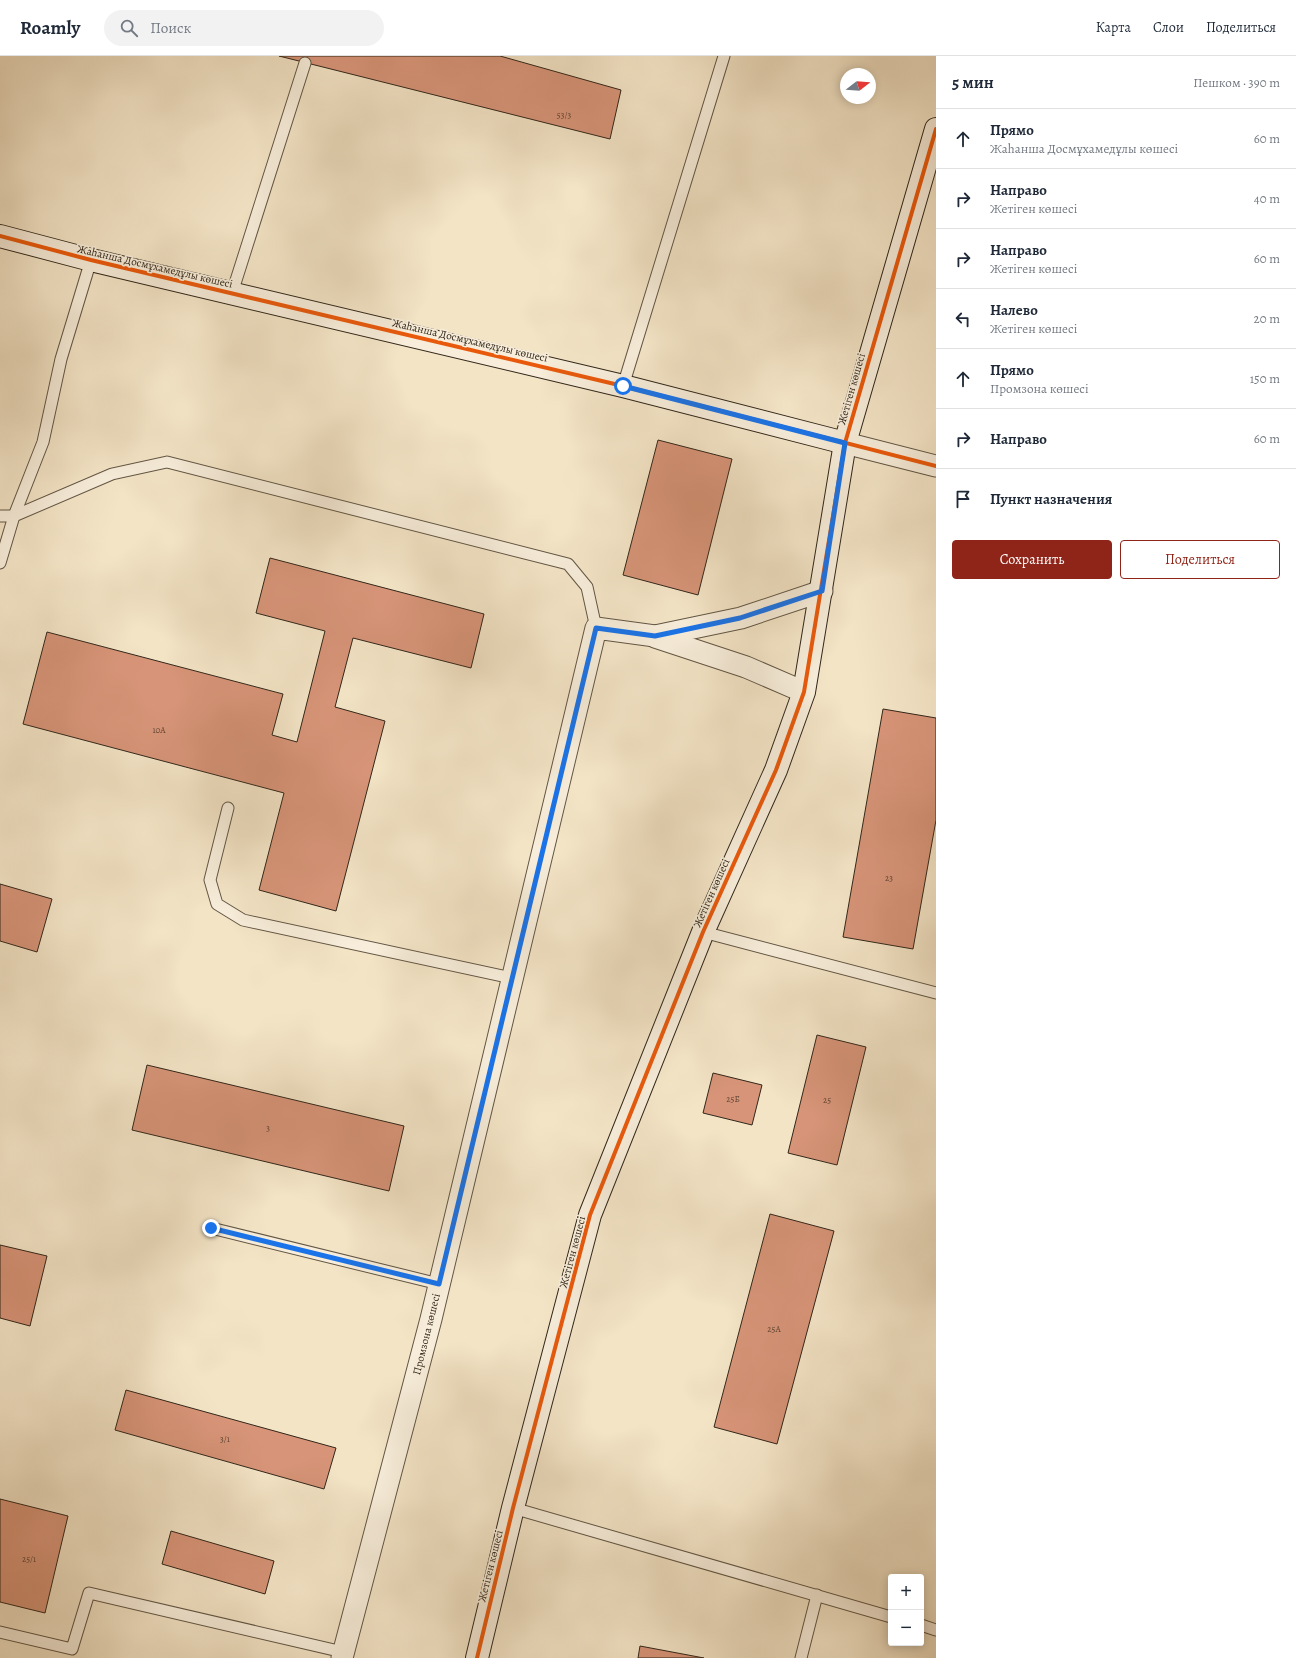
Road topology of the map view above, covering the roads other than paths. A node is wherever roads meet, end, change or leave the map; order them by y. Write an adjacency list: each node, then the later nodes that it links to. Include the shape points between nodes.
1 (724, 56): 7 (lane)
2 (305, 62): 6 (lane)
3 (936, 129): 8 (street, Жетіген көшесі)
4 (0, 236): 5 (street, Жаһанша Досмұхамедұлы көшесі)
5 (91, 260): 6 (street, Жаһанша Досмұхамедұлы көшесі); 11 (lane, via 61,359 43,442)
6 (232, 293): 7 (street, Жаһанша Досмұхамедұлы көшесі)
7 (623, 386): 8 (street, Жаһанша Досмұхамедұлы көшесі)
8 (845, 443): 9 (street, Жаһанша Досмұхамедұлы көшесі); 13 (street, Жетіген көшесі)
9 (936, 466)
10 (0, 516): 11 (lane)
11 (14, 516): 12 (lane); 14 (lane, via 112,474 167,462 568,564 587,587)
12 (0, 563)
13 (822, 591): 15 (street, via 740,618); 16 (street, Жетіген көшесі)
14 (596, 628): 15 (street); 19 (street, Промзона көшесі)
15 (655, 636): 16 (street, via 746,667)
16 (804, 692): 18 (street, Жетіген көшесі, via 776,770)
17 (228, 808): 19 (lane, via 210,880 217,904 243,920)
18 (703, 932): 20 (lane); 23 (street, Жетіген көшесі, via 590,1215)
19 (512, 978): 22 (street, Промзона көшесі)
20 (936, 993)
21 (211, 1228): 22 (lane)
22 (439, 1284): 29 (street, Промзона көшесі)
23 (513, 1508): 24 (lane); 30 (street, Жетіген көшесі)
24 (817, 1596): 25 (lane); 31 (lane)
25 (888, 1616)
26 (924, 1626): 27 (lane)
27 (936, 1630)
28 (0, 1632): 29 (lane, via 72,1649 89,1593)
29 (342, 1655)
30 (477, 1658)
31 (801, 1658)

